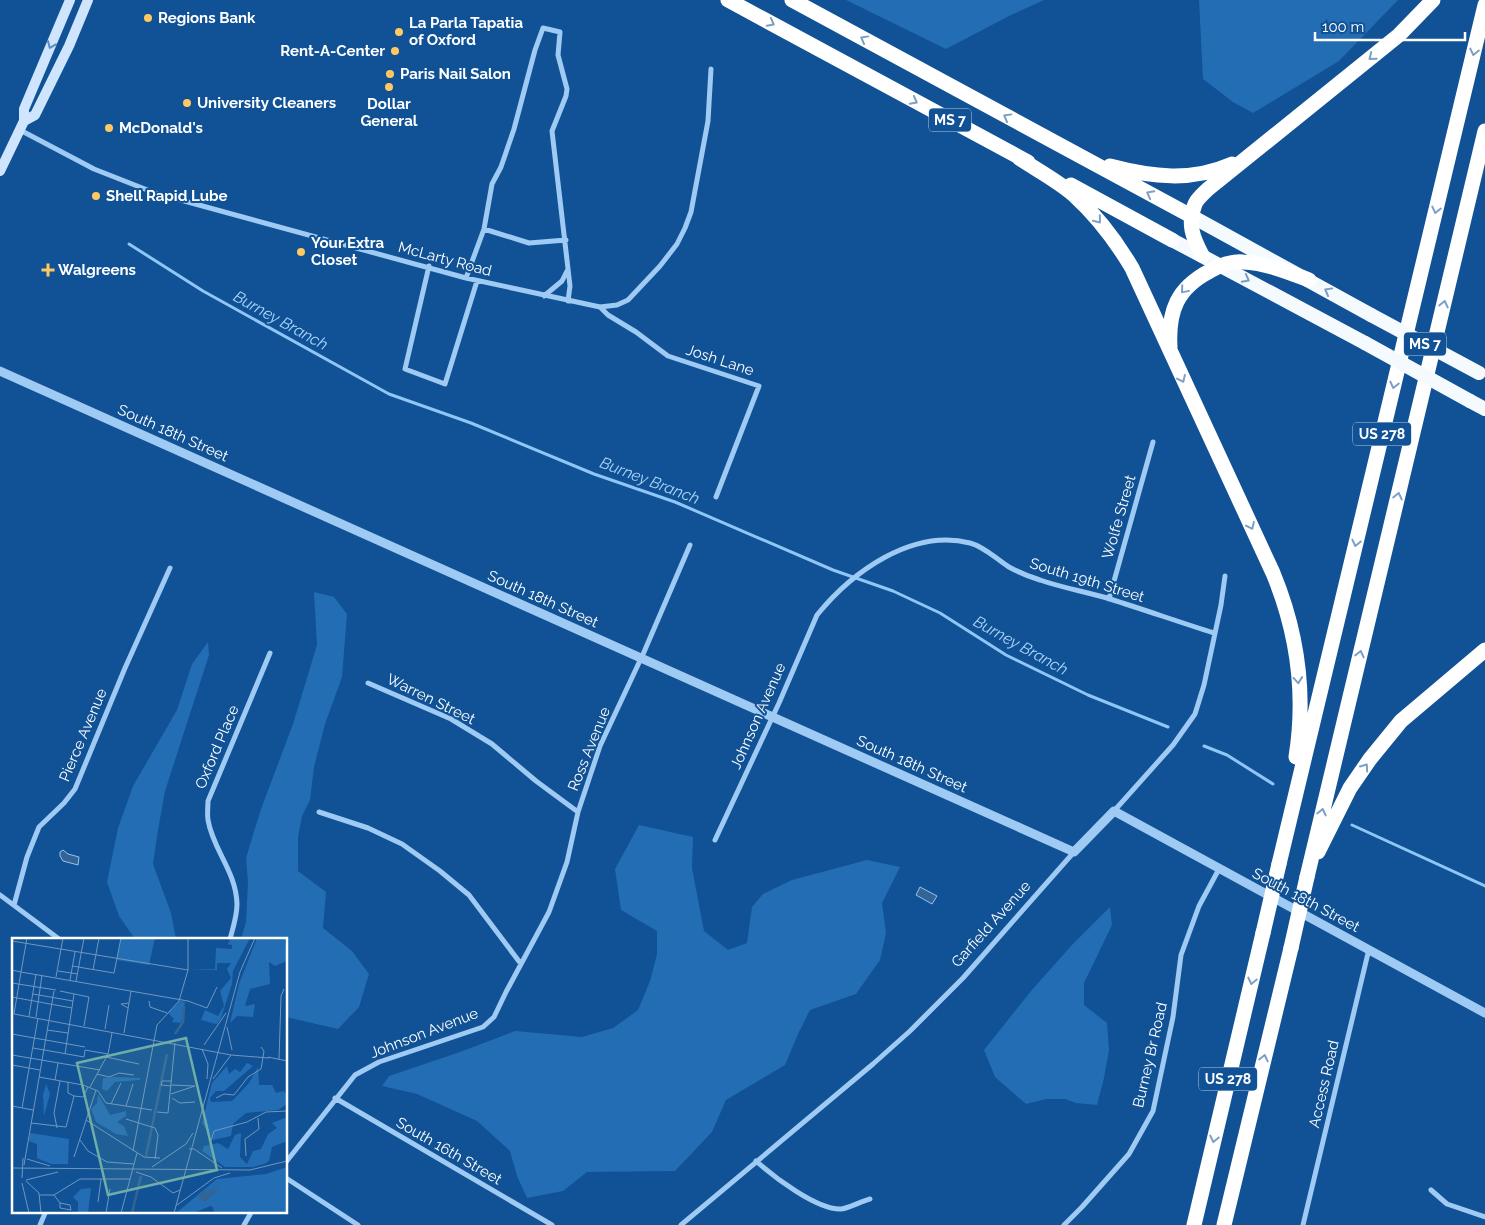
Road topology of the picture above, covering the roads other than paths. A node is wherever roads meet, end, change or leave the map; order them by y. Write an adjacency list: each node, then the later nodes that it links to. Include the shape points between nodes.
1 (70, 0): 8 (main road, one-way to 8, via 24,109)
2 (88, 0): 8 (main road, via 35,115)
3 (728, 0): 10 (highway, MS 7, one-way to 10)
4 (792, 0): 11 (highway, MS 7, one-way to 4)
5 (1433, 0): 12 (highway, one-way to 12, via 1399,35)
6 (1485, 5): 48 (highway, US 278, one-way to 48)
7 (711, 69): 27 (street, McLarty Road, via 708,121 691,212 685,228 660,266 628,300)
8 (22, 126): 13 (main road); 20 (street, McLarty Road, via 94,169 155,193 347,247)
9 (1485, 131): 52 (highway, US 278, one-way to 9)
10 (1019, 158): 17 (highway, MS 7); 28 (highway, one-way to 28, via 1073,194 1117,243 1132,268)
11 (1086, 160): 12 (highway, via 1124,170 1180,177 1221,169); 14 (highway, MS 7, one-way to 11)
12 (1242, 160): 14 (highway, via 1195,203)
13 (0, 171)
14 (1192, 217): 18 (highway, via 1192,236); 23 (highway, MS 7)
15 (484, 229): 16 (street, via 529,243); 16 (street, via 492,184 514,129 542,28 560,32 558,55 567,90 552,131); 22 (street)
16 (566, 240): 21 (street)
17 (1172, 240): 18 (highway, MS 7)
18 (1202, 256): 19 (highway, MS 7)
19 (1220, 265): 23 (highway, via 1241,261 1254,263 1276,267); 28 (highway, one-way to 28, via 1191,282 1178,297 1169,328); 31 (highway, MS 7, one-way to 31, bridge)
20 (429, 266): 22 (street, McLarty Road); 24 (street, via 405,369 445,384)
21 (568, 271): 25 (street, via 562,281); 26 (street)
22 (466, 278): 24 (street, McLarty Road)
23 (1309, 280): 30 (highway, MS 7, one-way to 23, bridge)
24 (477, 281): 25 (street, McLarty Road)
25 (544, 296): 26 (street, McLarty Road)
26 (568, 301): 27 (street, McLarty Road)
27 (600, 307): 33 (street, Josh Lane, via 668,356 759,386)
28 (1170, 352): 48 (highway, one-way to 48, via 1273,573 1290,620 1301,710)
29 (0, 371): 42 (street, South 18th Street)
30 (1482, 375)
31 (1485, 409)
32 (1153, 442): 37 (street, Wolfe Street)
33 (716, 498)
34 (690, 545): 42 (street, Ross Avenue)
35 (170, 568): 54 (street, Pierce Avenue, via 75,788 39,827)
36 (1225, 576): 39 (street, Garfield Avenue)
37 (1109, 599): 38 (street, South 19th Street, via 1038,580 1010,568 972,543 948,540 922,542 882,558 863,570); 39 (street, South 19th Street)
38 (827, 603): 44 (street, Johnson Avenue, via 817,614)
39 (1214, 633): 45 (street, Garfield Avenue, via 1195,714 1179,738)
40 (1485, 650): 52 (highway, one-way to 40, via 1350,788 1370,759 1401,721)
41 (270, 653): 56 (street, Oxford Place, via 208,801 211,831 234,886 237,905)
42 (642, 658): 44 (street, South 18th Street); 47 (street, Ross Avenue, via 600,746)
43 (368, 683): 47 (street, Warren Street, via 447,718 492,744)
44 (772, 717): 49 (street, Johnson Avenue); 50 (street, South 18th Street)
45 (1114, 811): 50 (street, Garfield Avenue); 51 (street, South 18th Street)
46 (319, 812): 58 (street, via 368,828 402,844 440,871 468,895)
47 (578, 812): 58 (street, Ross Avenue, via 567,862 549,912)
48 (1291, 817): 75 (highway, US 278, one-way to 75, bridge)
49 (715, 840)
50 (1074, 852): 62 (street, Garfield Avenue, via 963,978 910,1031)
51 (1219, 869): 57 (street, South 18th Street); 74 (street, Burney Br Road, via 1198,906 1181,955 1173,1017 1153,1110 1129,1154)
52 (1307, 874): 76 (highway, US 278, one-way to 52, bridge)
53 (0, 895): 54 (street)
54 (14, 905): 55 (street)
55 (58, 938)
56 (230, 938)
57 (1369, 949): 59 (street, South 18th Street); 77 (street, Access Road)
58 (521, 964): 60 (street, Johnson Avenue, via 494,1017 483,1027 378,1062 355,1075)
59 (1485, 1013)
60 (335, 1098): 61 (street, Johnson Avenue); 72 (street, South 16th Street)
61 (288, 1154)
62 (756, 1162): 65 (street, via 798,1193 833,1209 843,1210); 73 (street, Garfield Avenue)
63 (288, 1179): 71 (street)
64 (1431, 1190): 68 (street, via 1447,1204)
65 (870, 1199)
66 (46, 1212): 69 (street)
67 (251, 1212): 70 (street)
68 (1485, 1217)
69 (40, 1225)
70 (244, 1225)
71 (358, 1225)
72 (552, 1225)
73 (681, 1225)
74 (1064, 1225)
75 (1194, 1225)
76 (1224, 1225)
77 (1303, 1225)

